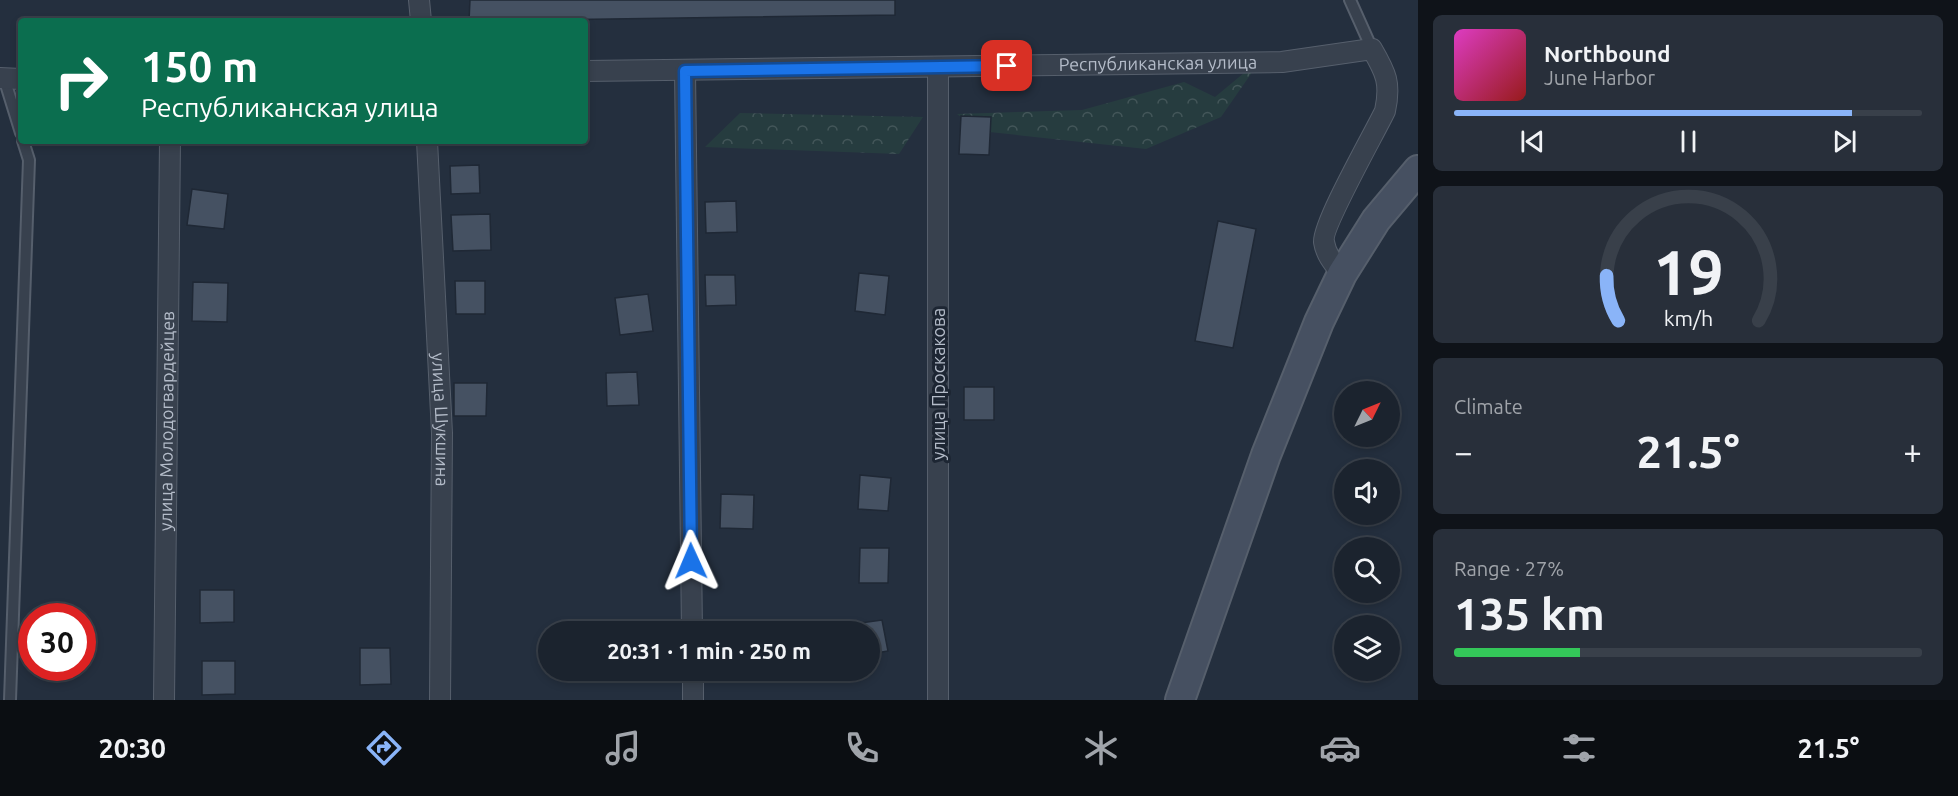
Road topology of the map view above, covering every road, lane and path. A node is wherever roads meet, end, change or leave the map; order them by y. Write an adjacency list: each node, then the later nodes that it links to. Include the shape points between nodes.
1 (419, 0): 3 (street)
2 (1350, 0): 4 (lane)
3 (421, 18)
4 (1372, 49): 5 (street, Республиканская улица, via 1282,62); 15 (street, via 1385,72 1389,92 1384,111 1323,240 1330,259)
5 (938, 67): 7 (street, Республиканская улица); 22 (street, улица Проскакова)
6 (588, 71): 7 (street, Республиканская улица)
7 (685, 71): 16 (street)
8 (8, 78): 9 (lane)
9 (18, 121)
10 (24, 144): 18 (lane, via 29,160)
11 (170, 144): 19 (street, улица Молодогвардейцев)
12 (427, 144): 20 (street, улица Шукшина, via 442,433)
13 (1418, 170): 14 (street)
14 (1409, 190): 15 (street, via 1376,220)
15 (1342, 274): 23 (street, via 1266,455)
16 (692, 621)
17 (693, 681): 21 (street)
18 (10, 700)
19 (164, 700)
20 (440, 700)
21 (693, 700)
22 (938, 700)
23 (1180, 700)

